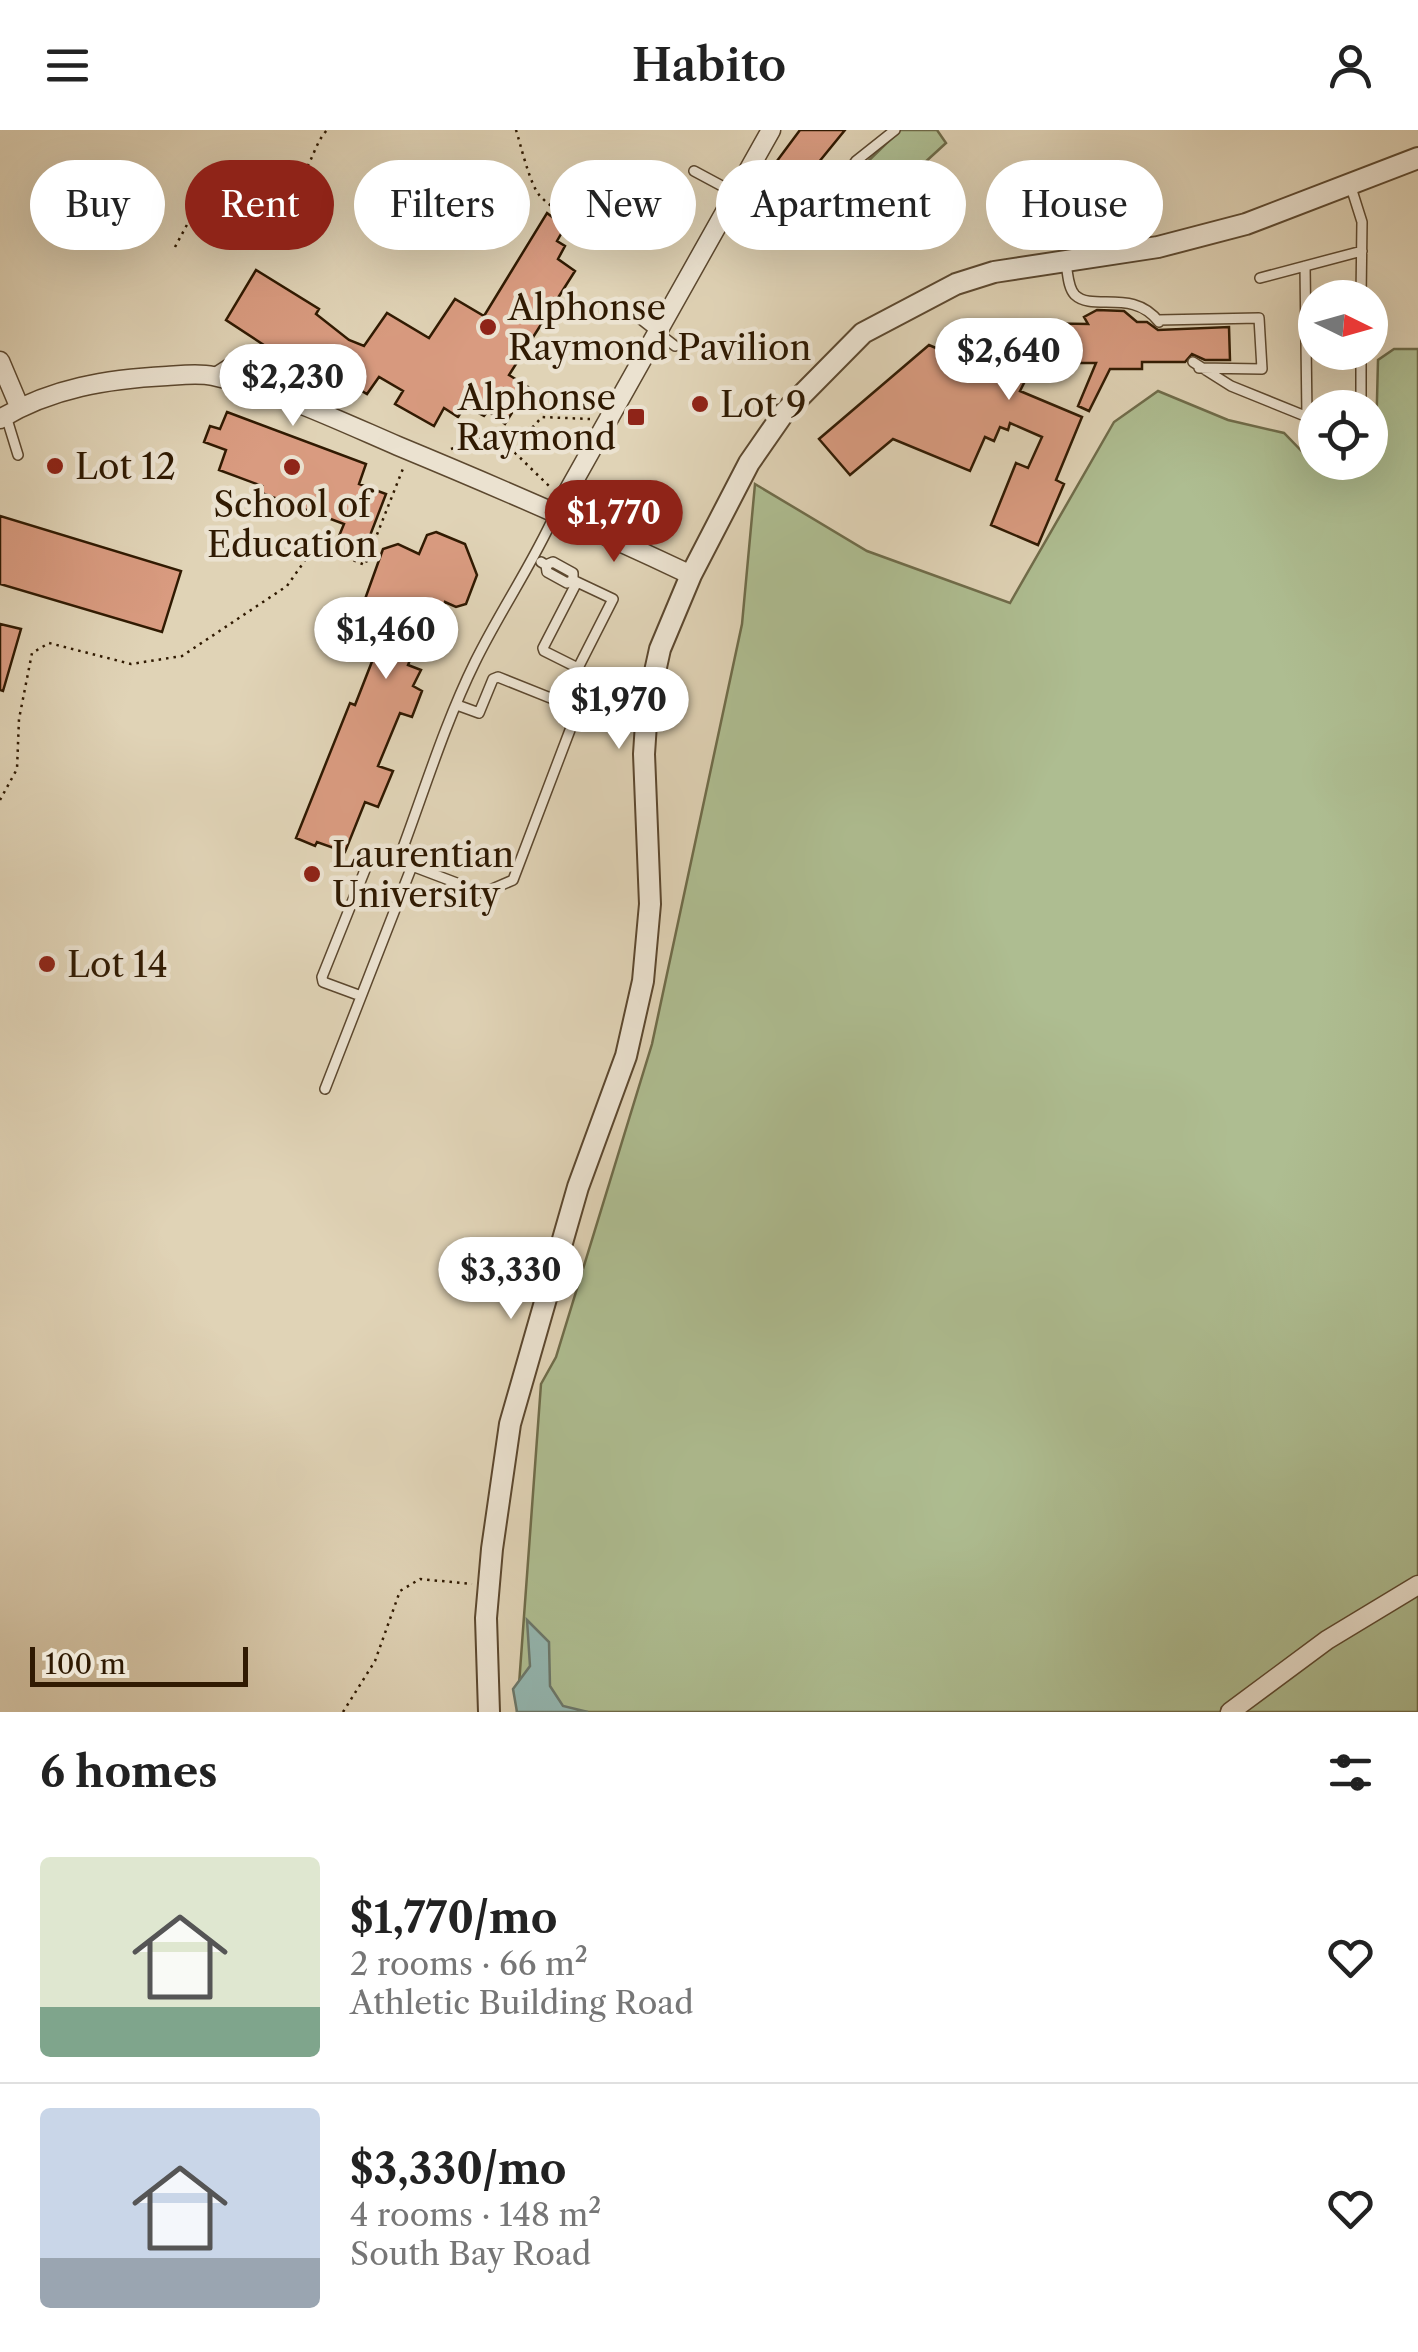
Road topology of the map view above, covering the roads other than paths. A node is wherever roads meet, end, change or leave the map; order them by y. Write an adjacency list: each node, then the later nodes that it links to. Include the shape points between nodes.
1 (771, 130): 4 (street)
2 (895, 130): 5 (lane)
3 (1418, 158): 6 (street)
4 (754, 160)
5 (856, 160)
6 (1350, 184): 8 (lane, via 1362,222); 9 (street, via 1246,224)
7 (716, 227): 14 (street)
8 (1362, 251): 10 (lane); 12 (lane)
9 (1066, 261): 18 (lane, via 1072,293 1080,299 1138,305 1159,321 1260,318 1262,369 1196,365); 23 (street, via 956,284 863,334 783,414 749,463)
10 (1305, 266): 11 (lane); 17 (lane)
11 (1260, 278)
12 (1362, 280)
13 (634, 314): 14 (lane)
14 (657, 332): 15 (lane); 21 (street)
15 (675, 346)
16 (0, 361): 19 (street)
17 (1310, 390)
18 (1298, 413)
19 (8, 414): 20 (lane); 21 (street, via 76,387 211,376)
20 (18, 455)
21 (560, 504): 22 (lane); 23 (street)
22 (534, 558): 24 (lane, via 546,564 546,572); 25 (lane)
23 (691, 575): 31 (street, via 660,649 648,708 650,904 638,1012 578,1187 510,1424 486,1618)
24 (576, 581): 24 (lane, via 614,599 578,668 543,648)
25 (457, 704): 26 (lane); 27 (lane, via 479,713 498,677 578,709 513,880 483,893)
26 (398, 862): 27 (lane); 28 (lane, via 372,855 322,977)
27 (412, 866): 28 (lane)
28 (361, 996): 29 (lane)
29 (325, 1089)
30 (1418, 1584): 32 (street)
31 (489, 1712)
32 (1230, 1712)

